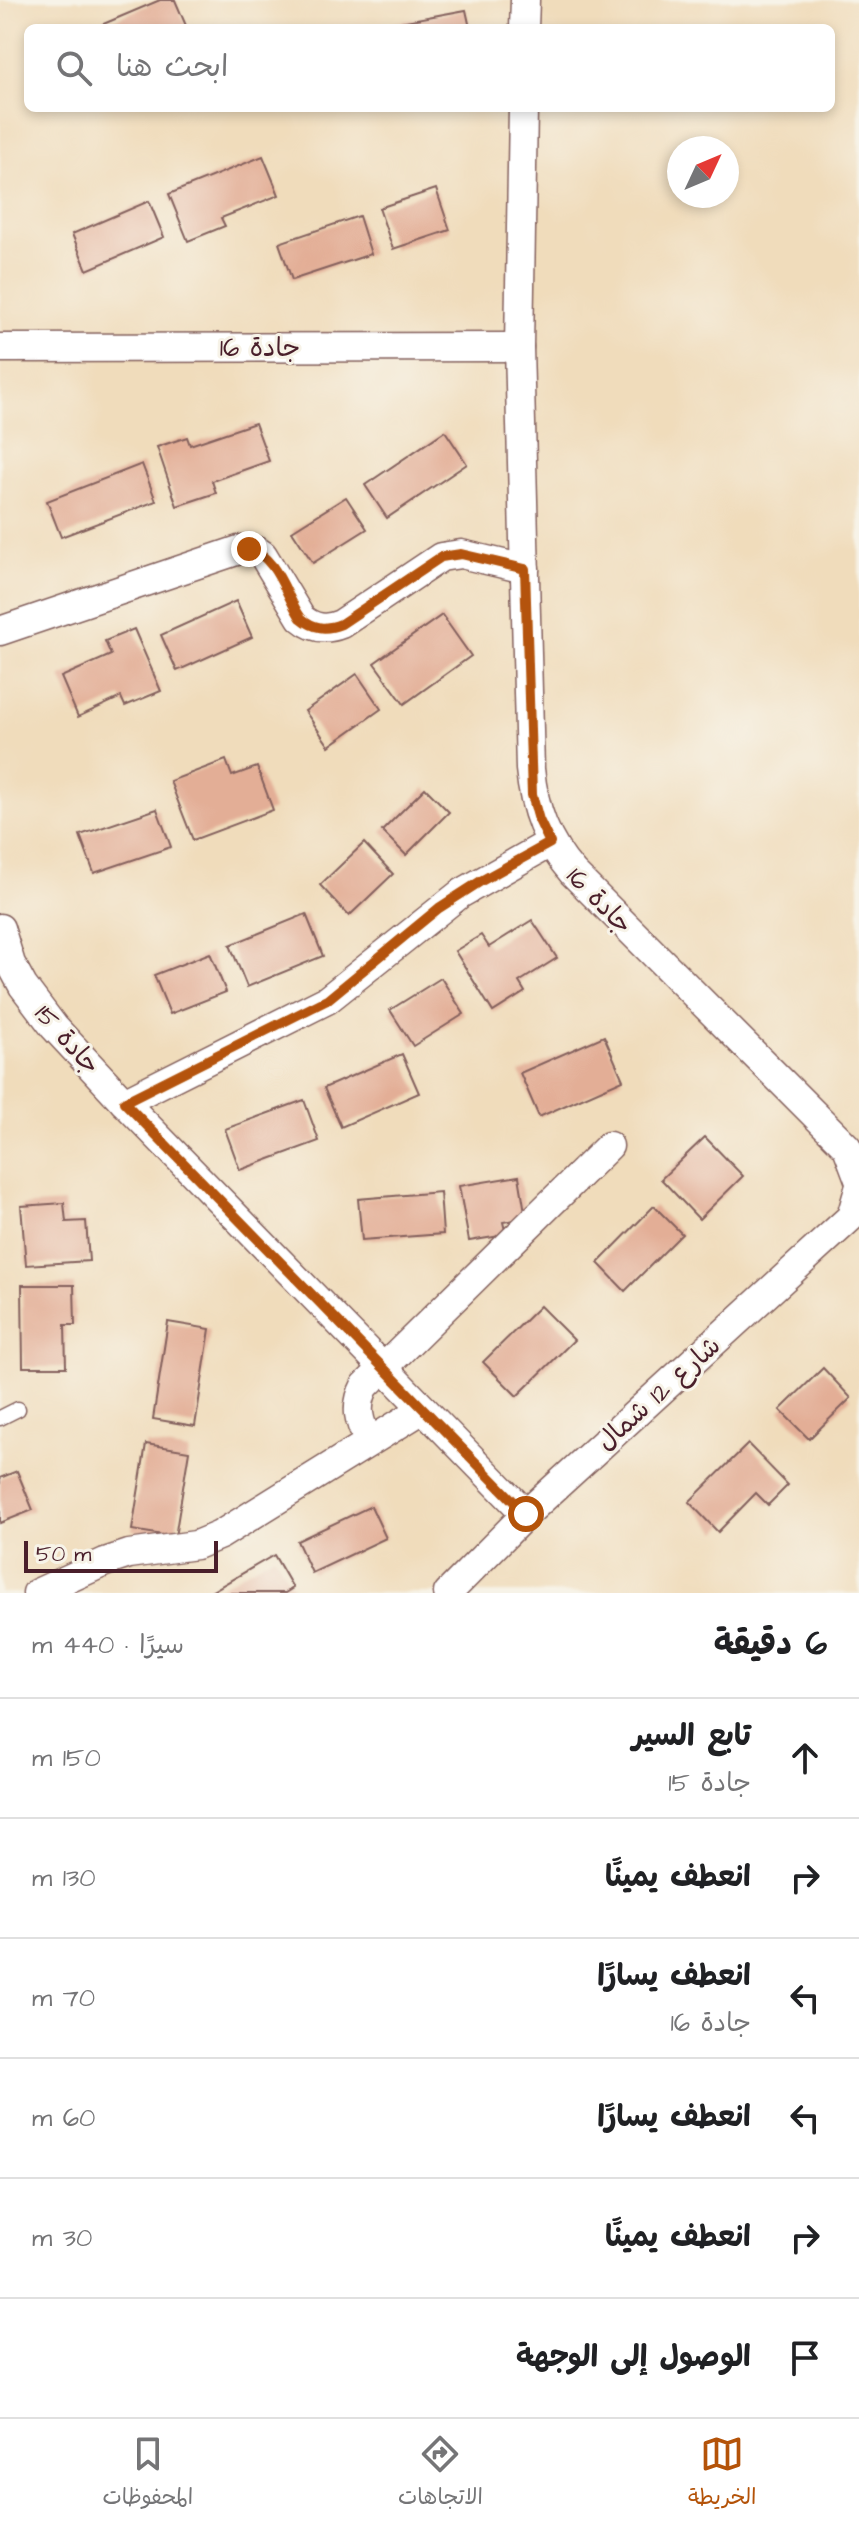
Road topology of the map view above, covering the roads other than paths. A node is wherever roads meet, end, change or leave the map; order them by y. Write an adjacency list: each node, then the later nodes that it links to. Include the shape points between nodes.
1 (525, 0): 2 (street)
2 (524, 24)
3 (523, 112): 4 (street, جادة 16)
4 (519, 347): 5 (street, جادة 16); 6 (street, جادة 16)
5 (0, 348)
6 (525, 569): 7 (street, via 461,554 441,557 341,624 324,628 301,618 263,555 242,549); 8 (street, جادة 16, via 532,795)
7 (0, 631)
8 (550, 843): 10 (street, via 450,901 327,1000); 12 (street, جادة 16, via 579,880 847,1147)
9 (0, 928): 10 (street, جادة 15, via 11,964 37,1007)
10 (124, 1102): 14 (street, جادة 15)
11 (609, 1146): 14 (street)
12 (859, 1179)
13 (859, 1189): 19 (street, شارع 12 شمال, via 851,1217)
14 (383, 1368): 16 (street, جادة 15); 18 (street, via 365,1386 358,1405)
15 (18, 1409): 17 (lane)
16 (423, 1409): 18 (street); 19 (street, جادة 15)
17 (0, 1418)
18 (369, 1442): 20 (street, via 220,1535 196,1545 129,1554)
19 (526, 1514): 21 (street, شارع 12 شمال)
20 (37, 1593)
21 (448, 1593)

